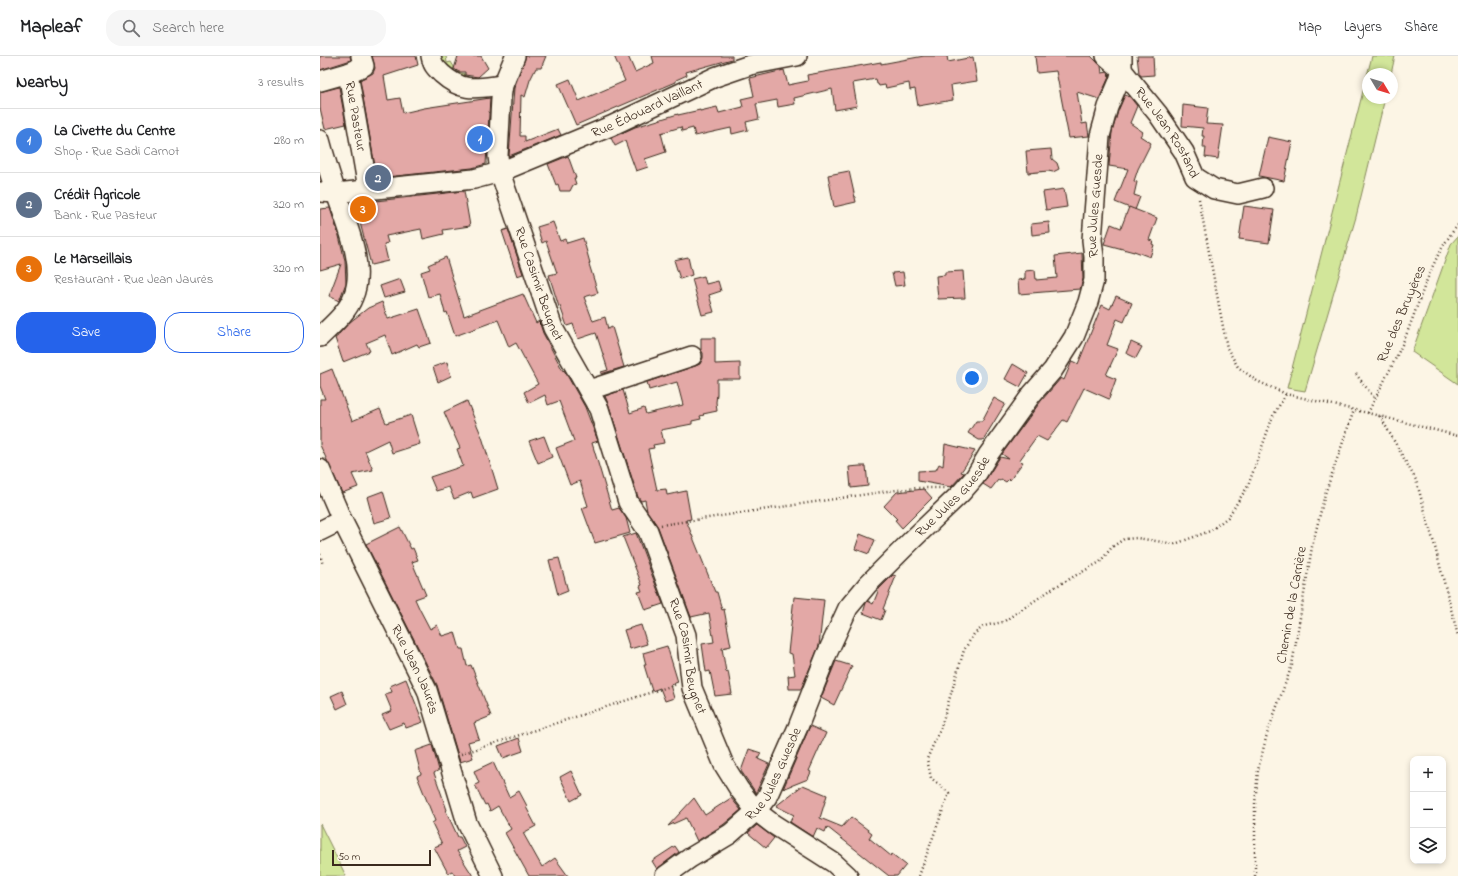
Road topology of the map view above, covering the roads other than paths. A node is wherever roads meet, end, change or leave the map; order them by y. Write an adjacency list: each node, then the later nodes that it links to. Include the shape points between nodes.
1 (362, 56): 7 (street, via 364,66)
2 (431, 56): 9 (street, via 433,65 450,81 460,86 473,88)
3 (515, 56): 9 (street, Rue Casimir Beugnet)
4 (797, 56): 11 (street, Rue Édouard Vaillant, via 750,65 715,77 611,126)
5 (1106, 56): 6 (street)
6 (1122, 63): 12 (street, Rue Jean Rostand, via 1184,152 1195,177 1214,189 1238,194); 21 (street, Rue Jules Guesde, via 1119,81 1108,106 1100,136 1092,240 1094,280 1074,337 1053,370 1032,394 988,455 975,477 868,584 848,608 767,797)
7 (348, 73): 8 (street, Rue Pasteur); 13 (street, Rue Pasteur)
8 (320, 81)
9 (503, 85): 11 (street, Rue Casimir Beugnet, via 498,156)
10 (320, 141): 14 (street)
11 (500, 172): 13 (street, Rue Édouard Vaillant, via 474,179); 17 (street, Rue Casimir Beugnet, via 553,328)
12 (1263, 188)
13 (368, 189): 14 (street, Rue Édouard Vaillant)
14 (328, 192): 15 (street, via 356,257 356,282 354,296 347,310)
15 (320, 337)
16 (692, 356): 17 (street)
17 (589, 390): 21 (street, Rue Casimir Beugnet, via 599,409 628,502 648,531 686,635 692,688 724,765)
18 (320, 469): 19 (street, Rue Jean Jaurès)
19 (342, 520): 20 (street); 22 (street, Rue Jean Jaurès, via 427,690 467,823)
20 (320, 531)
21 (756, 811): 23 (street, Rue Jules Guesde, via 730,834); 24 (street, Rue Casimir Beugnet, via 834,863)
22 (493, 876)
23 (665, 876)
24 (848, 876)

